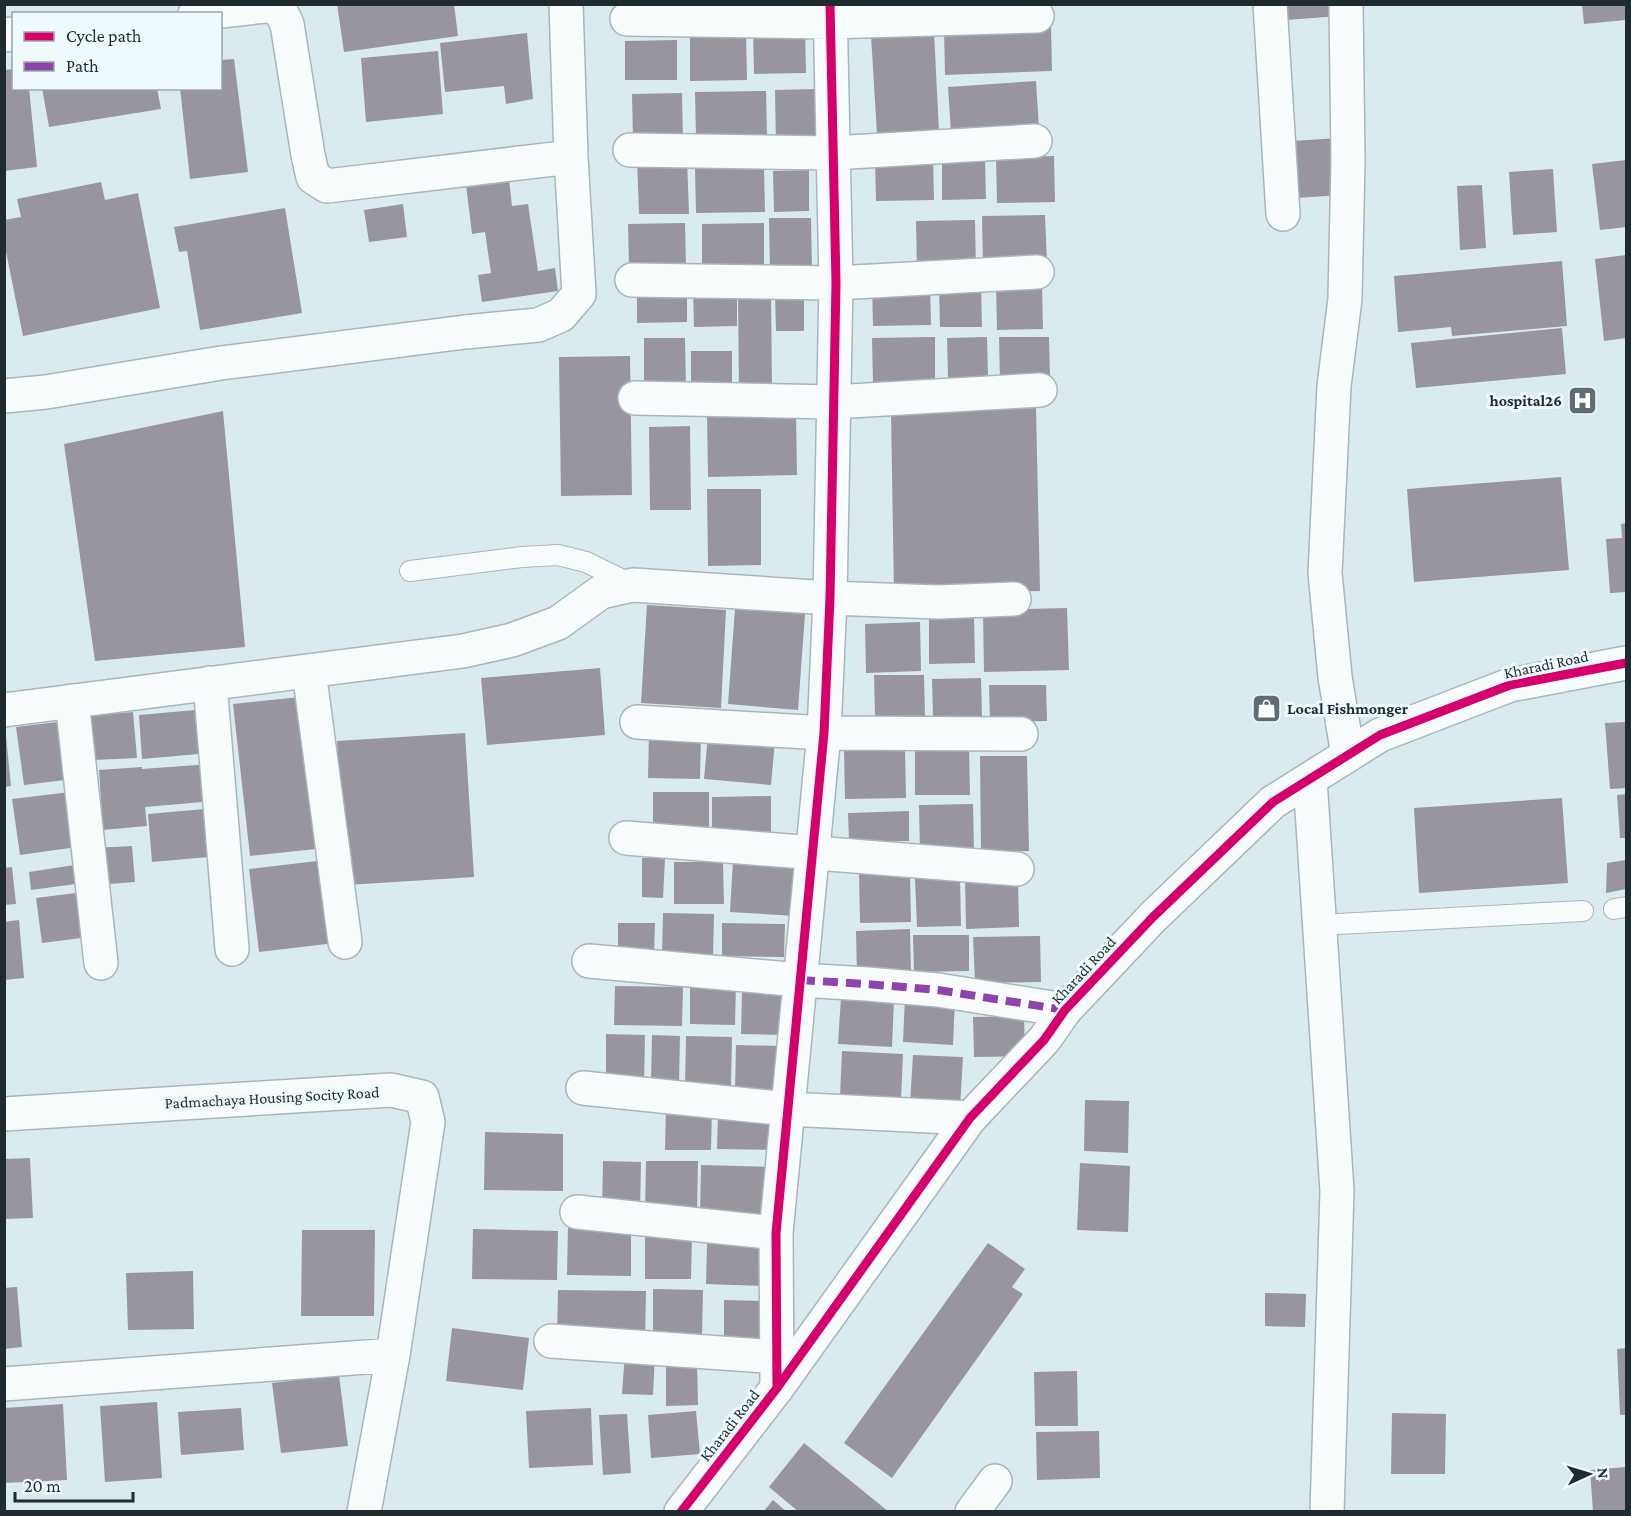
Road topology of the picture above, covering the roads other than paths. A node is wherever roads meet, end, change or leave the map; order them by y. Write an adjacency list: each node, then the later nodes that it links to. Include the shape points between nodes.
1 (566, 4): 11 (street)
2 (1270, 4): 12 (street)
3 (1346, 4): 32 (street, via 1345,299 1334,386 1325,573 1335,677)
4 (213, 12): 11 (street, via 279,8 286,24 313,177 327,186)
5 (830, 13): 6 (street); 7 (street); 10 (street)
6 (1037, 16)
7 (627, 19)
8 (1035, 141): 10 (street)
9 (630, 150): 10 (street)
10 (833, 153): 15 (street)
11 (571, 157): 17 (street, via 579,294 561,315 538,325 221,363)
12 (1283, 214)
13 (1037, 272): 15 (street)
14 (632, 280): 15 (street)
15 (836, 283): 19 (street)
16 (1040, 390): 19 (street)
17 (4, 396)
18 (635, 398): 19 (street)
19 (833, 402): 22 (street)
20 (410, 572): 21 (lane, via 558,555 586,562)
21 (633, 585): 22 (street); 25 (street, via 601,592 558,623 512,640 463,651)
22 (830, 598): 23 (street, via 938,602); 30 (street)
23 (1014, 599)
24 (1626, 663): 32 (street, Kharadi Road, via 1510,685 1380,735)
25 (309, 671): 26 (street); 39 (street)
26 (210, 683): 27 (street); 40 (street)
27 (72, 701): 28 (street); 42 (street)
28 (4, 710)
29 (637, 722): 30 (street)
30 (824, 733): 31 (street); 35 (street)
31 (1021, 734)
32 (1348, 755): 33 (street, Kharadi Road)
33 (1310, 779): 38 (street); 44 (street, Kharadi Road, via 1273,802 1153,917)
34 (626, 838): 35 (street)
35 (812, 852): 36 (street); 43 (street)
36 (1017, 869)
37 (1583, 911): 38 (lane)
38 (1319, 925): 59 (street, via 1336,1191)
39 (345, 942)
40 (232, 949)
41 (590, 961): 43 (street)
42 (101, 963)
43 (800, 980): 44 (street, via 938,990); 46 (street)
44 (1065, 1010): 48 (street, Kharadi Road, via 1044,1040)
45 (583, 1088): 46 (street)
46 (788, 1109): 48 (street); 50 (street)
47 (4, 1114): 52 (street, Padmachaya Housing Socity Road, via 391,1090 422,1097 428,1122)
48 (970, 1118): 53 (street, Kharadi Road)
49 (578, 1212): 50 (street)
50 (776, 1233): 53 (street)
51 (551, 1341): 53 (street)
52 (393, 1355): 54 (street); 56 (street, Padmachaya Housing Socity Road)
53 (777, 1372): 57 (street, Kharadi Road)
54 (4, 1384)
55 (995, 1481): 58 (street)
56 (364, 1512)
57 (681, 1512)
58 (972, 1512)
59 (1327, 1512)

